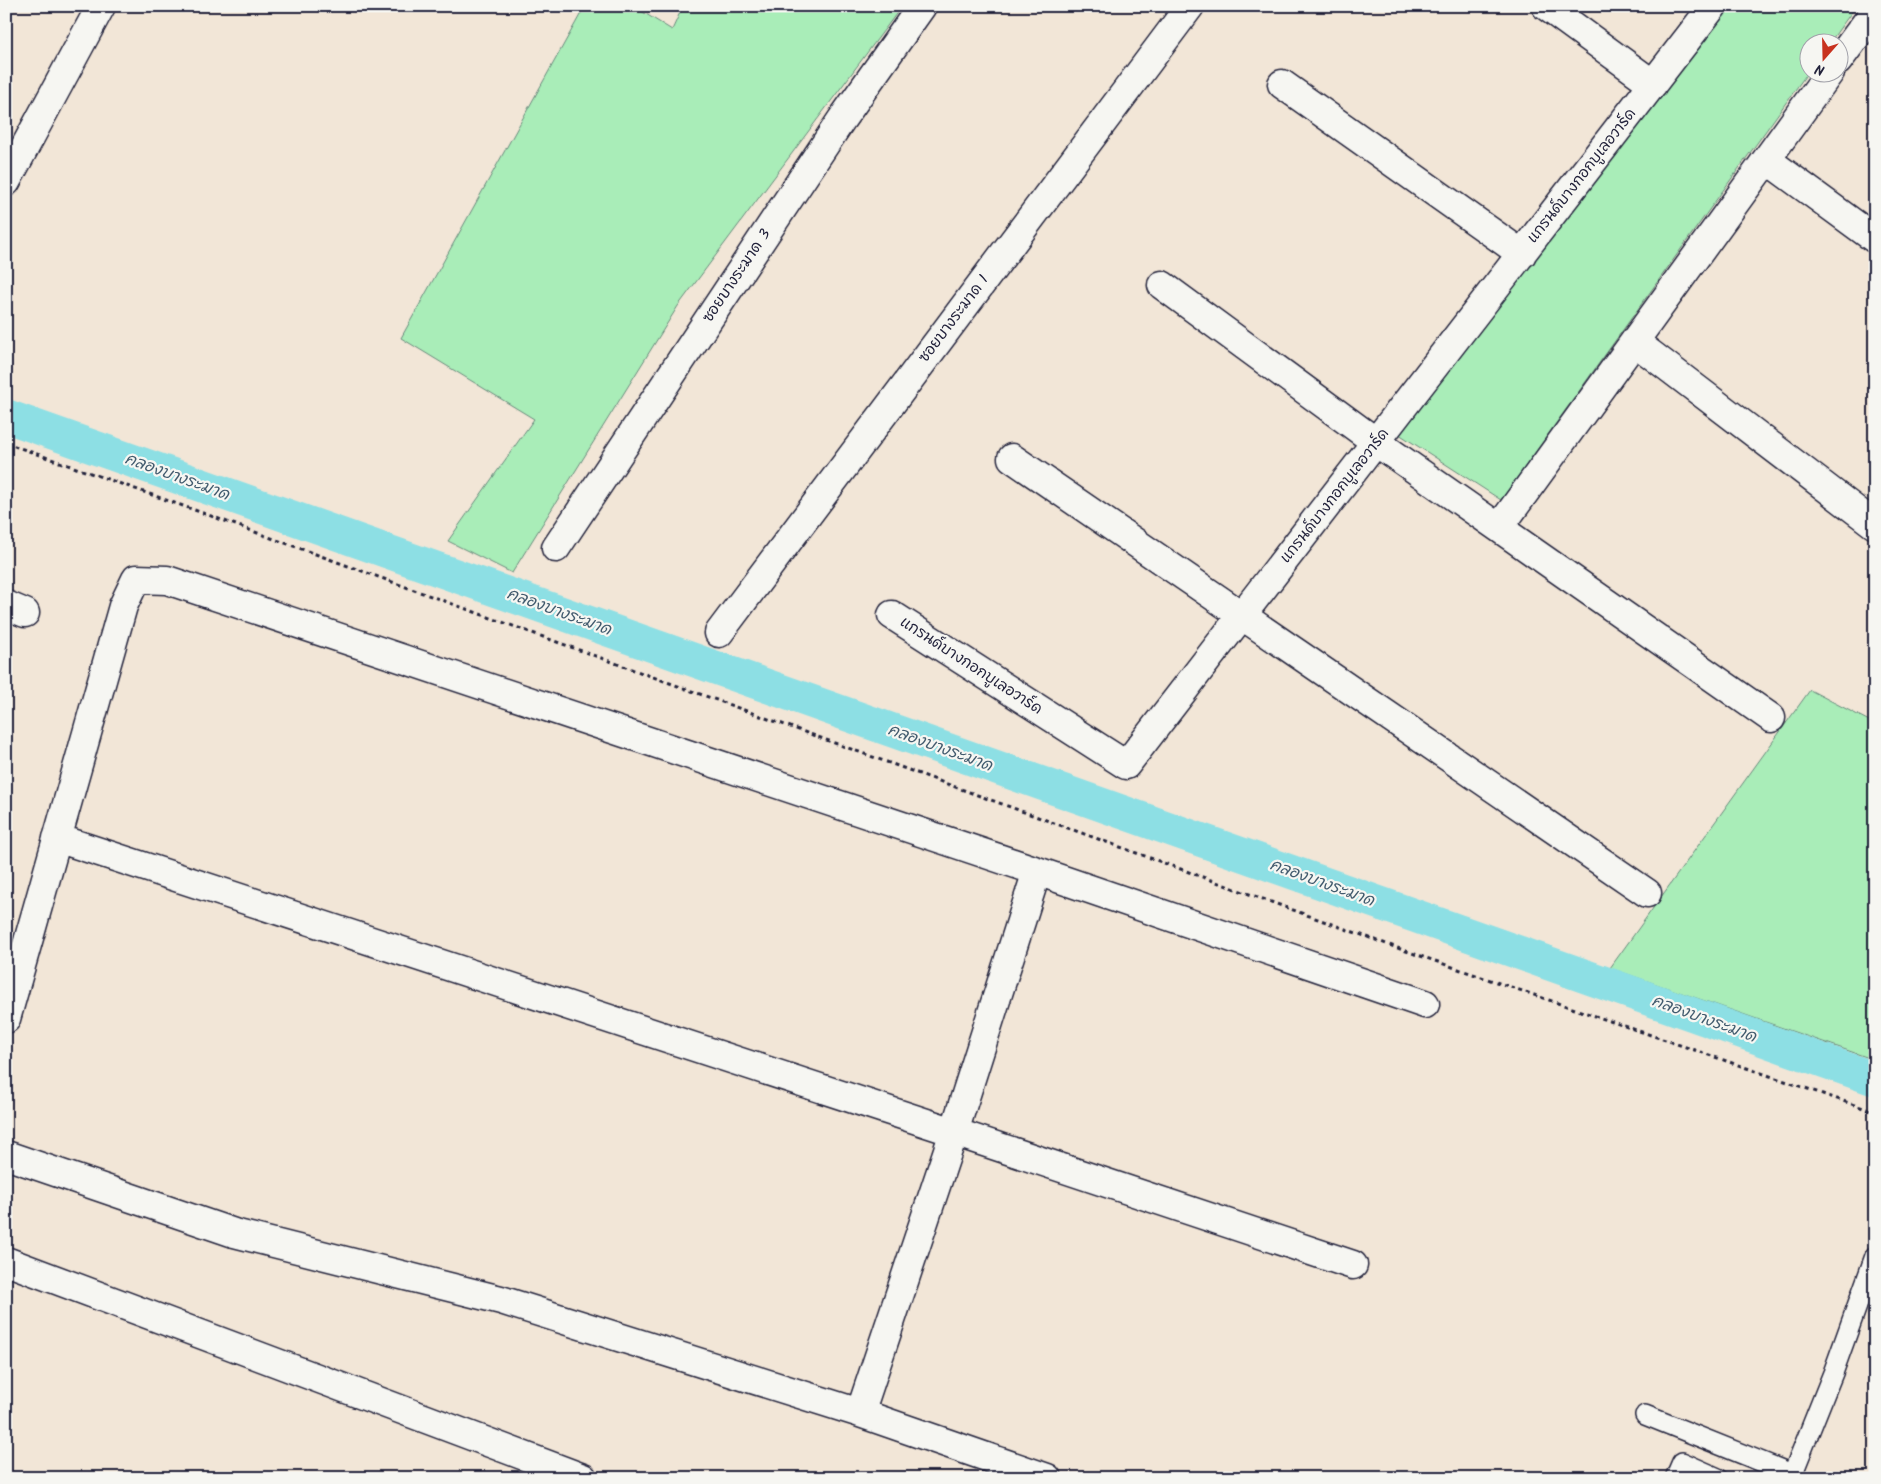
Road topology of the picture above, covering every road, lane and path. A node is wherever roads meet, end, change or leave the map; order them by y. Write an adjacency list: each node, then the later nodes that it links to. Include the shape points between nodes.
1 (101, 6): 12 (street)
2 (922, 6): 22 (street, ซอยบางระมาด 3, via 842,119)
3 (1190, 6): 25 (street, ซอยบางระมาด 1)
4 (1546, 6): 10 (street)
5 (1713, 6): 10 (street, แกรนด์บางกอกบูเลอวาร์ด)
6 (1875, 11): 7 (street)
7 (1848, 47)
8 (1823, 82): 11 (street)
9 (1282, 84): 14 (street)
10 (1653, 84): 14 (street, แกรนด์บางกอกบูเลอวาร์ด)
11 (1767, 160): 13 (street); 16 (street)
12 (6, 182)
13 (1875, 239)
14 (1522, 254): 17 (street, แกรนด์บางกอกบูเลอวาร์ด)
15 (1162, 285): 17 (street)
16 (1635, 342): 20 (street); 21 (street)
17 (1376, 442): 21 (street); 24 (street, แกรนด์บางกอกบูเลอวาร์ด)
18 (6, 443): 32 (path, via 1402,950)
19 (1012, 458): 24 (street)
20 (1875, 525)
21 (1500, 528): 26 (street)
22 (556, 548)
23 (892, 615): 24 (street, แกรนด์บางกอกบูเลอวาร์ด, via 1126,766)
24 (1242, 616): 29 (street)
25 (718, 633)
26 (1771, 718)
27 (57, 838): 28 (street, via 124,606 136,579 167,580); 31 (street); 33 (street)
28 (1037, 871): 30 (street); 33 (street)
29 (1647, 893)
30 (1425, 1004)
31 (6, 1019)
32 (1875, 1112)
33 (954, 1132): 37 (street); 38 (street)
34 (6, 1155): 38 (street, via 234,1233 501,1300)
35 (1875, 1256): 40 (lane)
36 (6, 1261): 41 (street)
37 (1353, 1265)
38 (860, 1413): 42 (street)
39 (1645, 1415): 40 (lane)
40 (1791, 1476)
41 (583, 1478)
42 (1047, 1478)
43 (1675, 1478): 44 (lane, via 1682,1462)
44 (1718, 1478)

